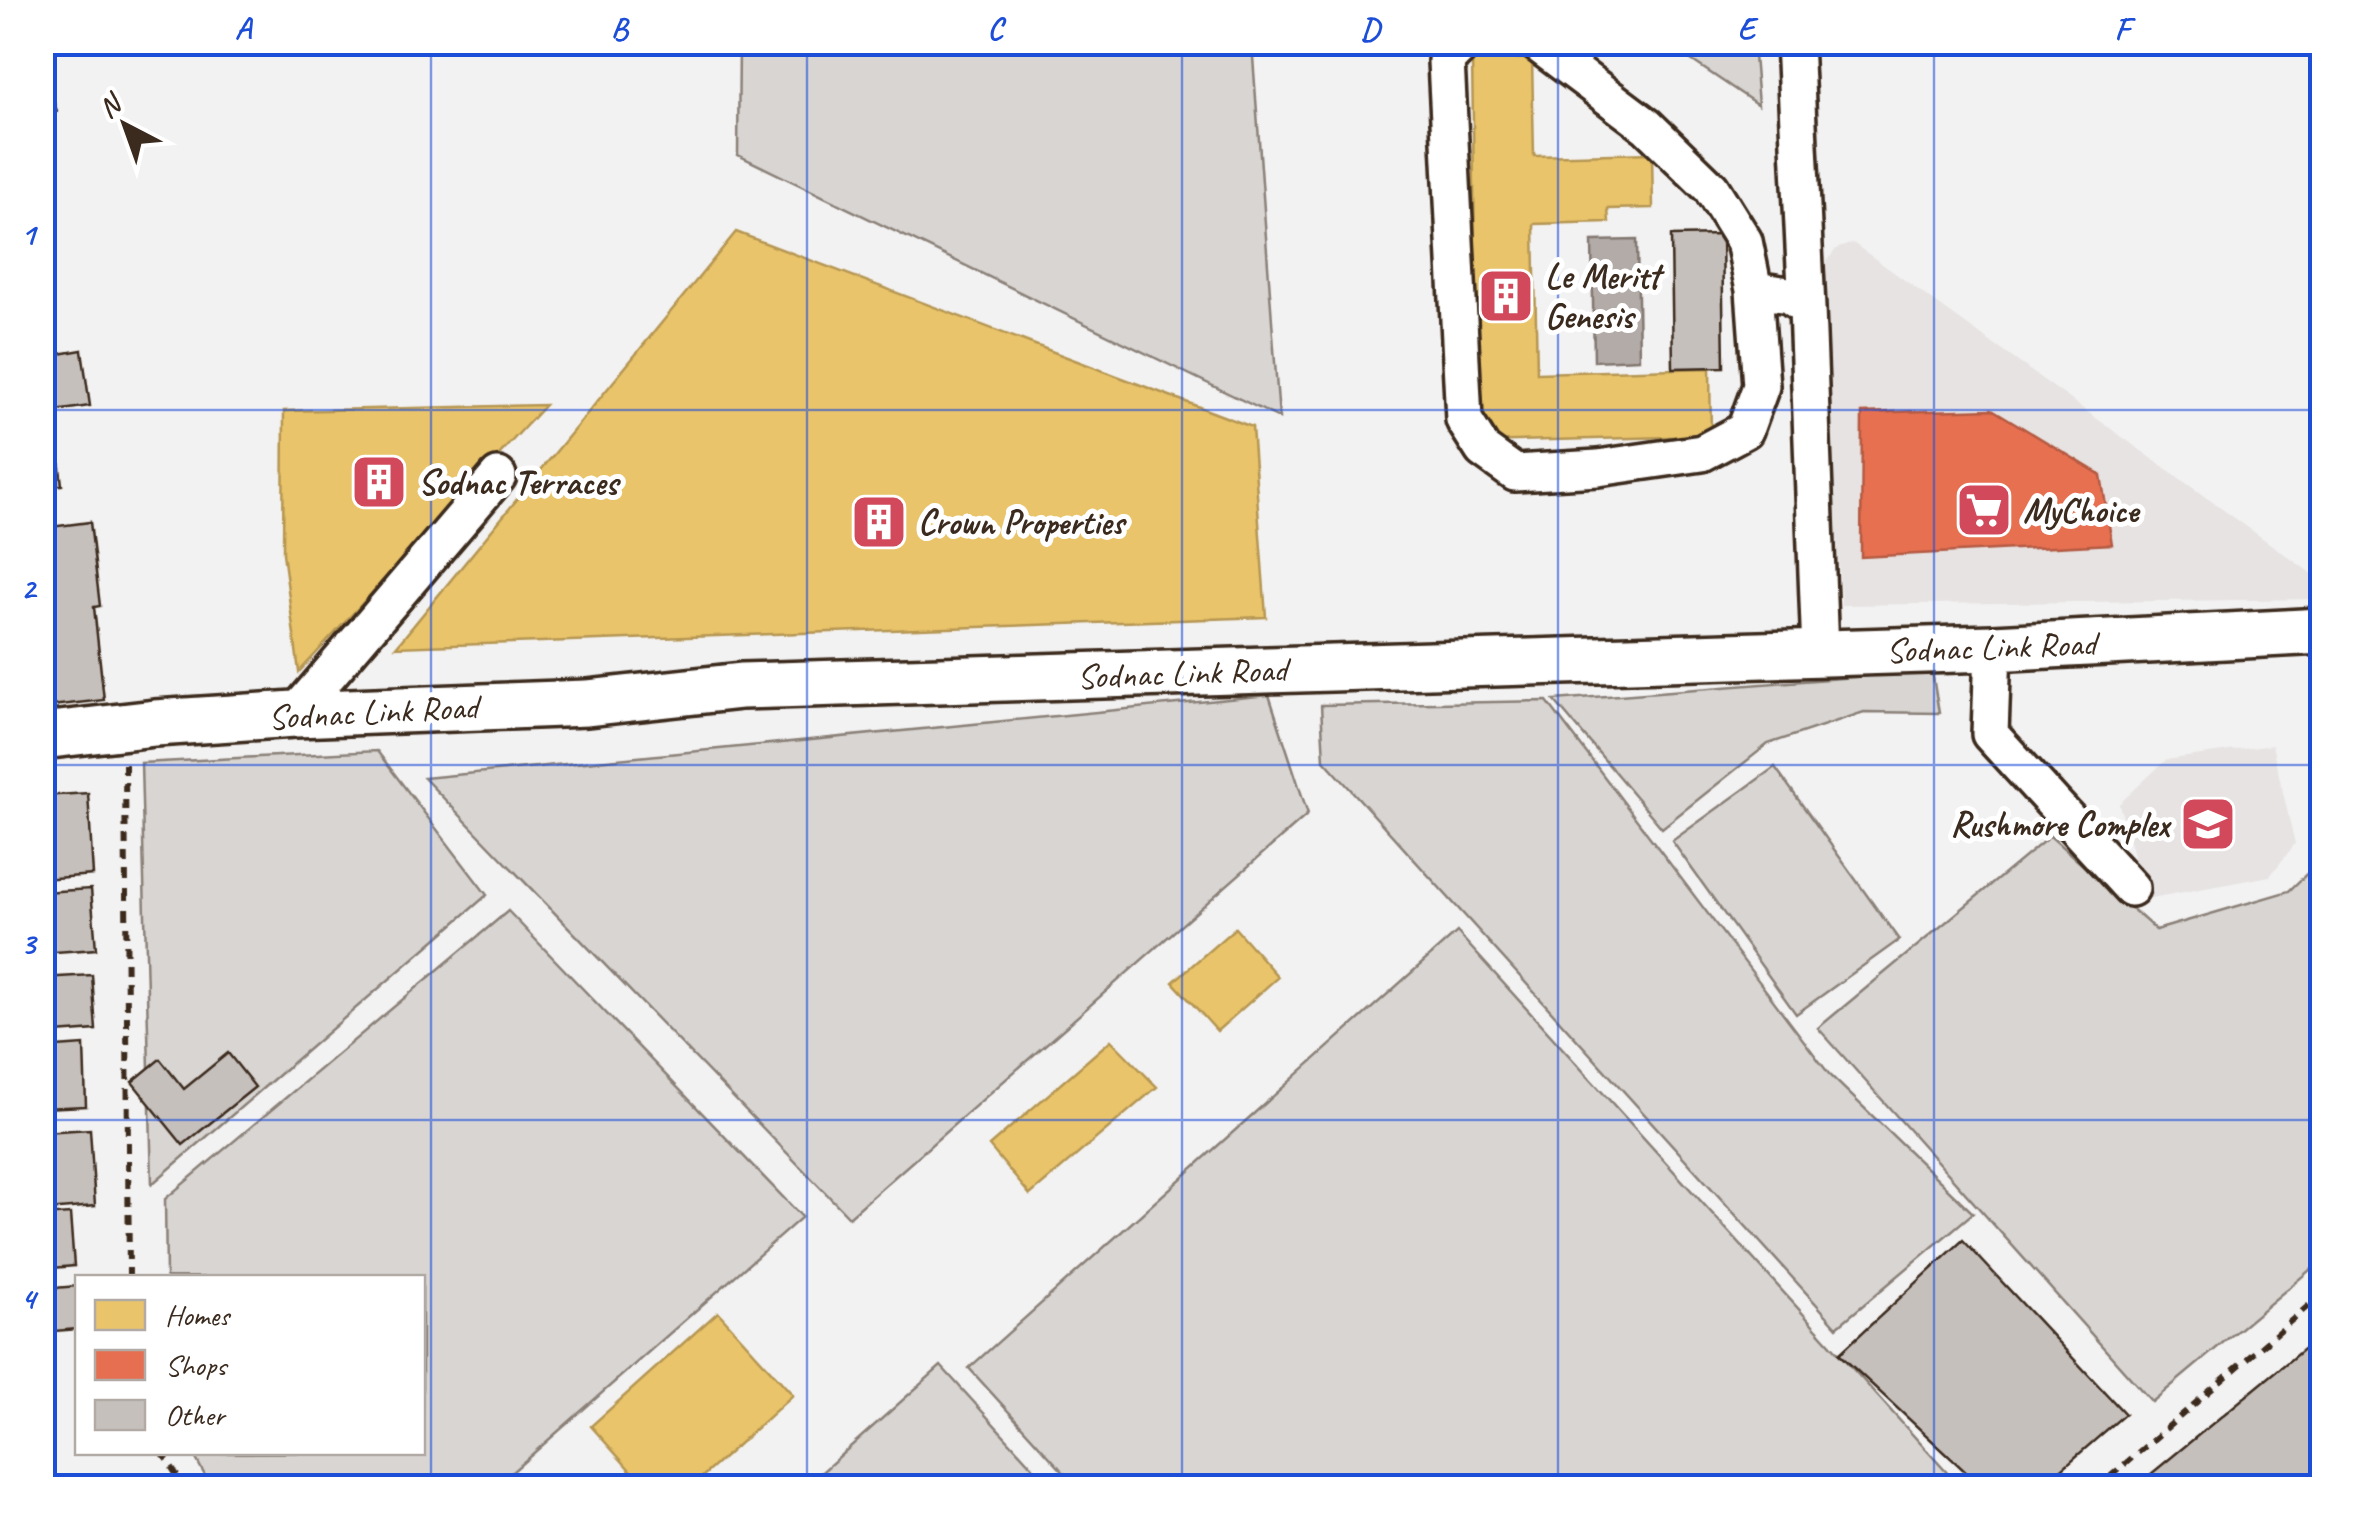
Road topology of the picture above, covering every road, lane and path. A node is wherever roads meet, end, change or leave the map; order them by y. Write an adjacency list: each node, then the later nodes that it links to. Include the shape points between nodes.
1 (1465, 42): 4 (street, via 1446,61 1464,420 1482,450 1515,473 1598,468 1702,453 1744,430 1761,386)
2 (1534, 42): 4 (street, via 1647,126 1711,188 1744,241)
3 (1794, 42): 5 (street)
4 (1754, 290): 5 (street, via 1789,295)
5 (1808, 308): 9 (street)
6 (498, 476): 10 (street)
7 (2322, 632): 8 (main road, Sodnac Link Road)
8 (1993, 648): 9 (main road, Sodnac Link Road); 13 (street, via 1990,734)
9 (1820, 653): 10 (main road, Sodnac Link Road, via 741,686 587,703)
10 (296, 714): 11 (main road, Sodnac Link Road)
11 (124, 727): 12 (main road, Sodnac Link Road); 14 (path)
12 (42, 736)
13 (2131, 888)
14 (129, 1275)
15 (2322, 1294): 18 (path)
16 (164, 1455): 17 (path)
17 (185, 1488)
18 (2098, 1488)

